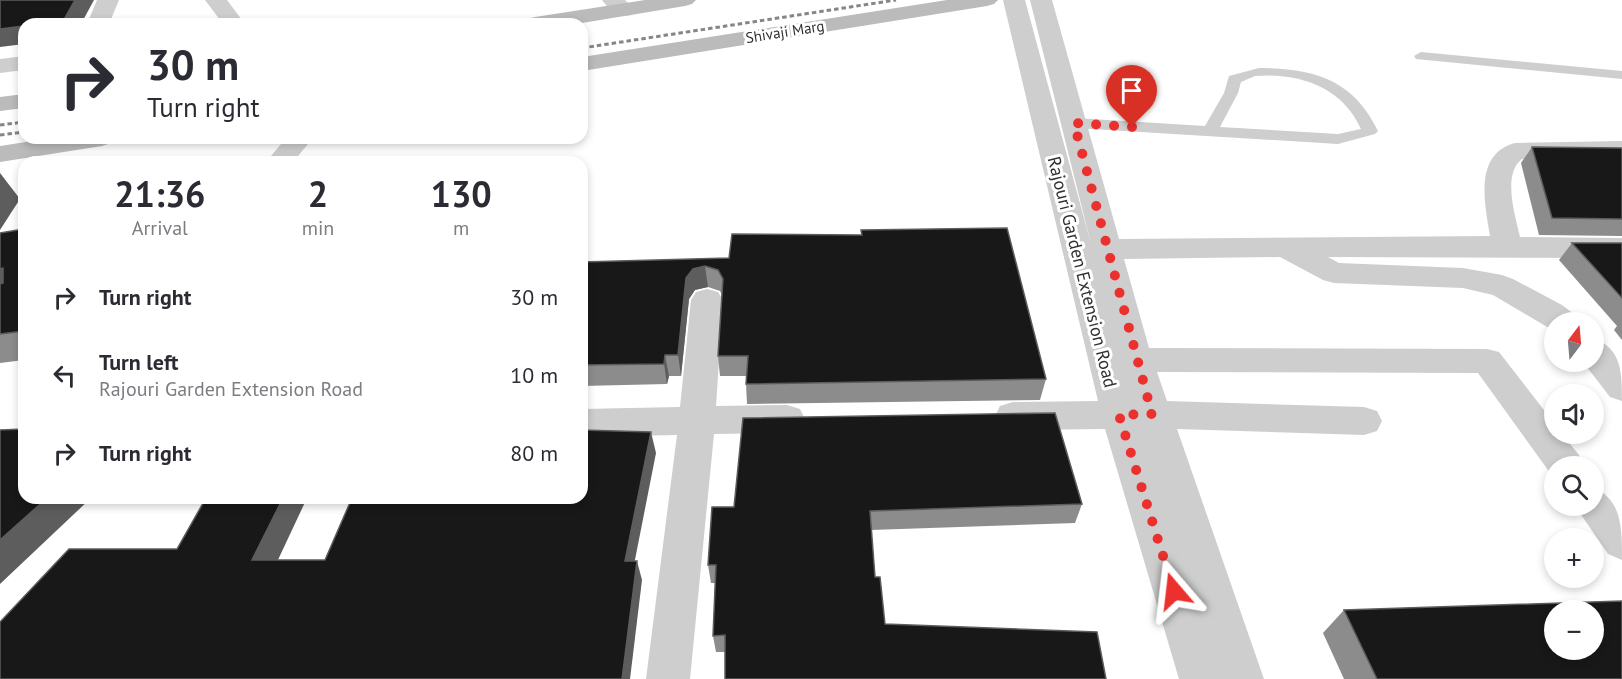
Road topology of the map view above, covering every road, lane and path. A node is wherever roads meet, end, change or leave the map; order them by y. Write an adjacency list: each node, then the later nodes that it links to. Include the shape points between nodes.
1 (108, 0): 8 (street)
2 (216, 0): 9 (street)
3 (686, 0): 7 (main road)
4 (987, 0): 12 (main road, Shivaji Marg)
5 (1014, 0): 34 (street, Rajouri Garden Extension Road)
6 (1041, 0): 18 (street, Rajouri Garden Extension Road)
7 (618, 5): 10 (main road)
8 (100, 18)
9 (230, 18)
10 (561, 18)
11 (1421, 56): 15 (lane)
12 (588, 63)
13 (18, 64): 14 (street)
14 (0, 66)
15 (1622, 75)
16 (18, 101): 17 (main road)
17 (0, 104)
18 (1074, 123): 19 (lane); 28 (street, Rajouri Garden Extension Road)
19 (1210, 131): 19 (lane, via 1338,139 1370,131 1364,116 1344,92 1328,82 1302,74 1256,72 1234,79 1231,93)
20 (61, 144): 23 (main road)
21 (295, 144): 24 (street)
22 (1622, 149): 25 (street, via 1515,151 1505,159 1500,168 1498,203)
23 (0, 153)
24 (284, 156)
25 (1507, 246): 26 (street); 27 (street)
26 (1285, 247): 28 (street); 30 (street, via 1334,273 1463,278 1502,286)
27 (1622, 248)
28 (1106, 249): 31 (street, Rajouri Garden Extension Road)
29 (707, 300): 37 (street)
30 (1549, 312)
31 (1136, 360): 34 (street, Rajouri Garden Extension Road); 40 (street, via 1487,361)
32 (1604, 364): 33 (street)
33 (1622, 388)
34 (1135, 414): 35 (street); 38 (street); 44 (street, Rajouri Garden Extension Road); 45 (street, Rajouri Garden Extension Road)
35 (976, 416)
36 (813, 418): 37 (street)
37 (697, 420): 39 (street); 43 (street)
38 (1364, 421)
39 (588, 423)
40 (1558, 456)
41 (1603, 516): 42 (street)
42 (1622, 542)
43 (668, 679)
44 (1201, 679)
45 (1242, 679)

